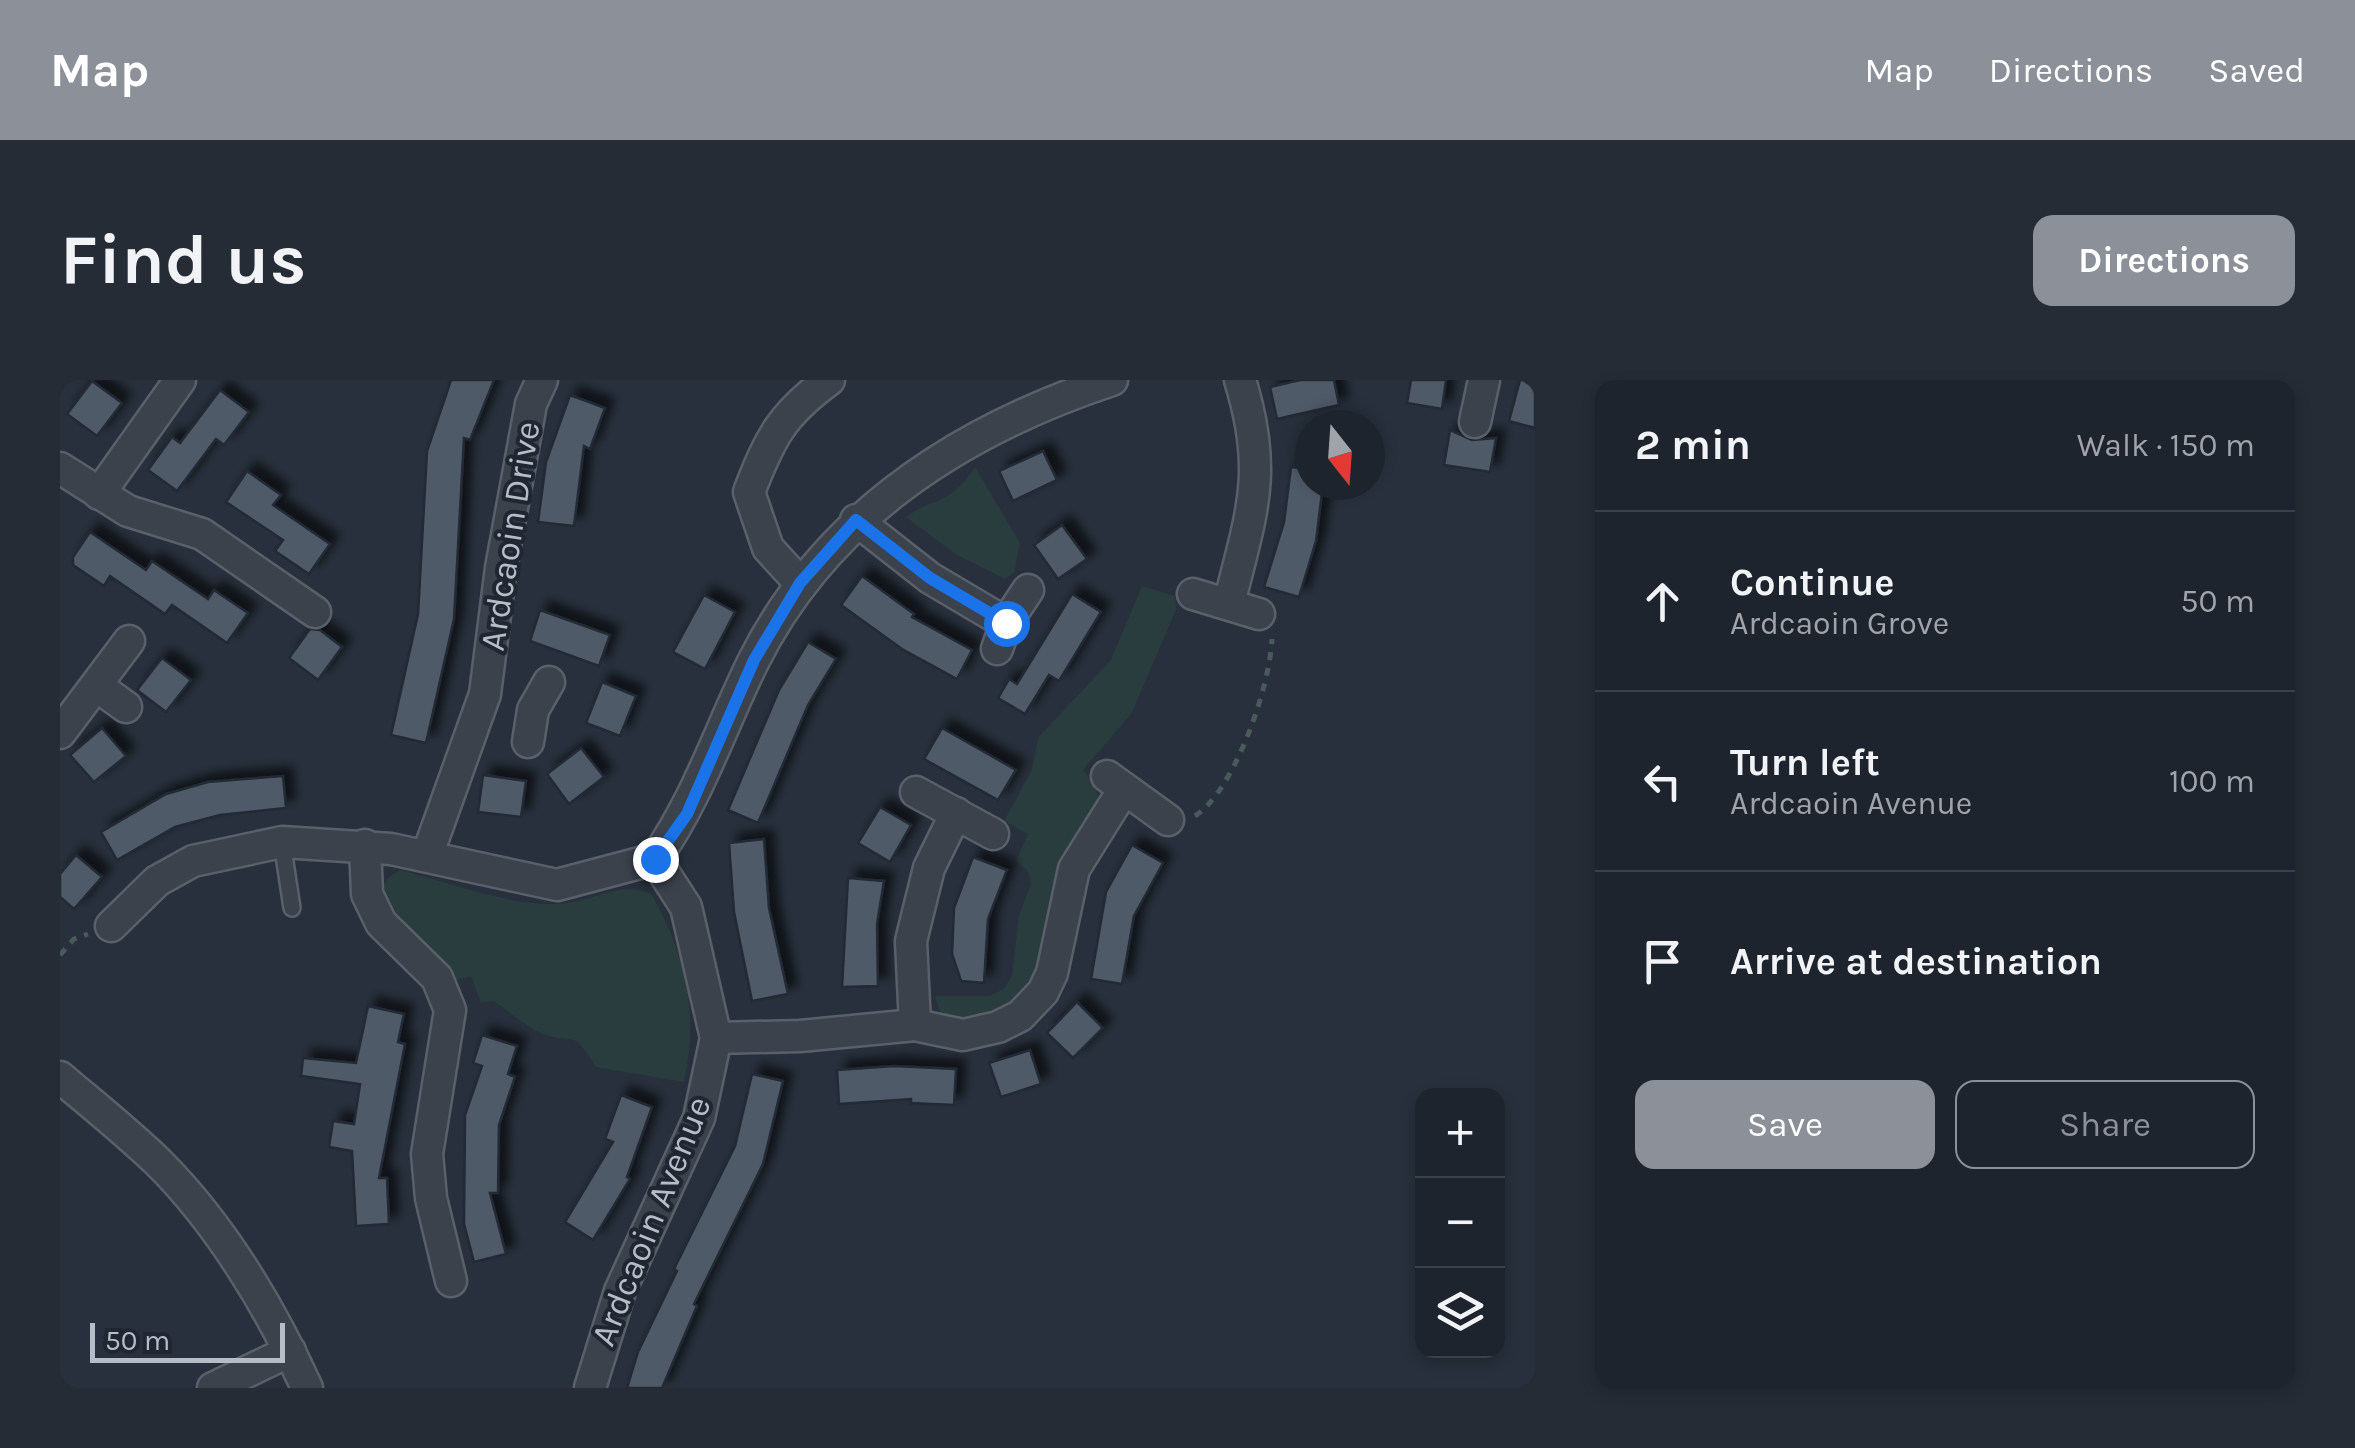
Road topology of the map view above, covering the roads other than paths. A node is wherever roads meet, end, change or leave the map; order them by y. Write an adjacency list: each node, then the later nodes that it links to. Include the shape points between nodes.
1 (180, 380): 9 (street)
2 (542, 380): 20 (street, Ardcaoin Drive, via 531,404 501,568)
3 (829, 380): 11 (street, via 771,434 749,492 768,548)
4 (1112, 380): 10 (street, via 992,426)
5 (1240, 380): 14 (street, via 1253,422 1258,484)
6 (1484, 380): 7 (street)
7 (1475, 422)
8 (60, 468): 9 (street)
9 (99, 494): 15 (street, via 128,511 202,534)
10 (856, 520): 11 (street); 12 (street, via 1002,636)
11 (800, 583): 32 (street, via 754,660 687,814)
12 (1028, 590)
13 (1193, 594): 14 (street)
14 (1229, 604): 16 (street)
15 (298, 611)
16 (1259, 614)
17 (129, 641): 19 (street)
18 (548, 682): 22 (street, Ardcaoin Drive)
19 (97, 686): 21 (street); 23 (street)
20 (485, 694): 22 (street, Ardcaoin Drive); 31 (street, Ardcaoin Drive)
21 (126, 707)
22 (533, 710): 24 (street, Ardcaoin Drive)
23 (60, 734)
24 (528, 742)
25 (916, 792): 26 (street)
26 (956, 814): 28 (street); 35 (street, via 929,868 911,941)
27 (1168, 820): 35 (street, via 1116,783 1074,869 1043,992 998,1027 963,1034)
28 (993, 834)
29 (282, 842): 30 (street); 33 (lane); 34 (street, via 193,861 158,881)
30 (365, 845): 31 (street); 38 (street, via 366,894 380,923 437,978 450,1010 427,1154 431,1198)
31 (427, 856): 32 (street, via 557,886)
32 (655, 859): 36 (street, Ardcaoin Avenue, via 686,907)
33 (292, 908)
34 (111, 926)
35 (915, 1025): 36 (street)
36 (716, 1038): 42 (street, Ardcaoin Avenue, via 699,1118 620,1291)
37 (60, 1077): 39 (street, via 160,1164 212,1226)
38 (454, 1280)
39 (290, 1351): 40 (street); 41 (street)
40 (213, 1388)
41 (307, 1388)
42 (590, 1388)

